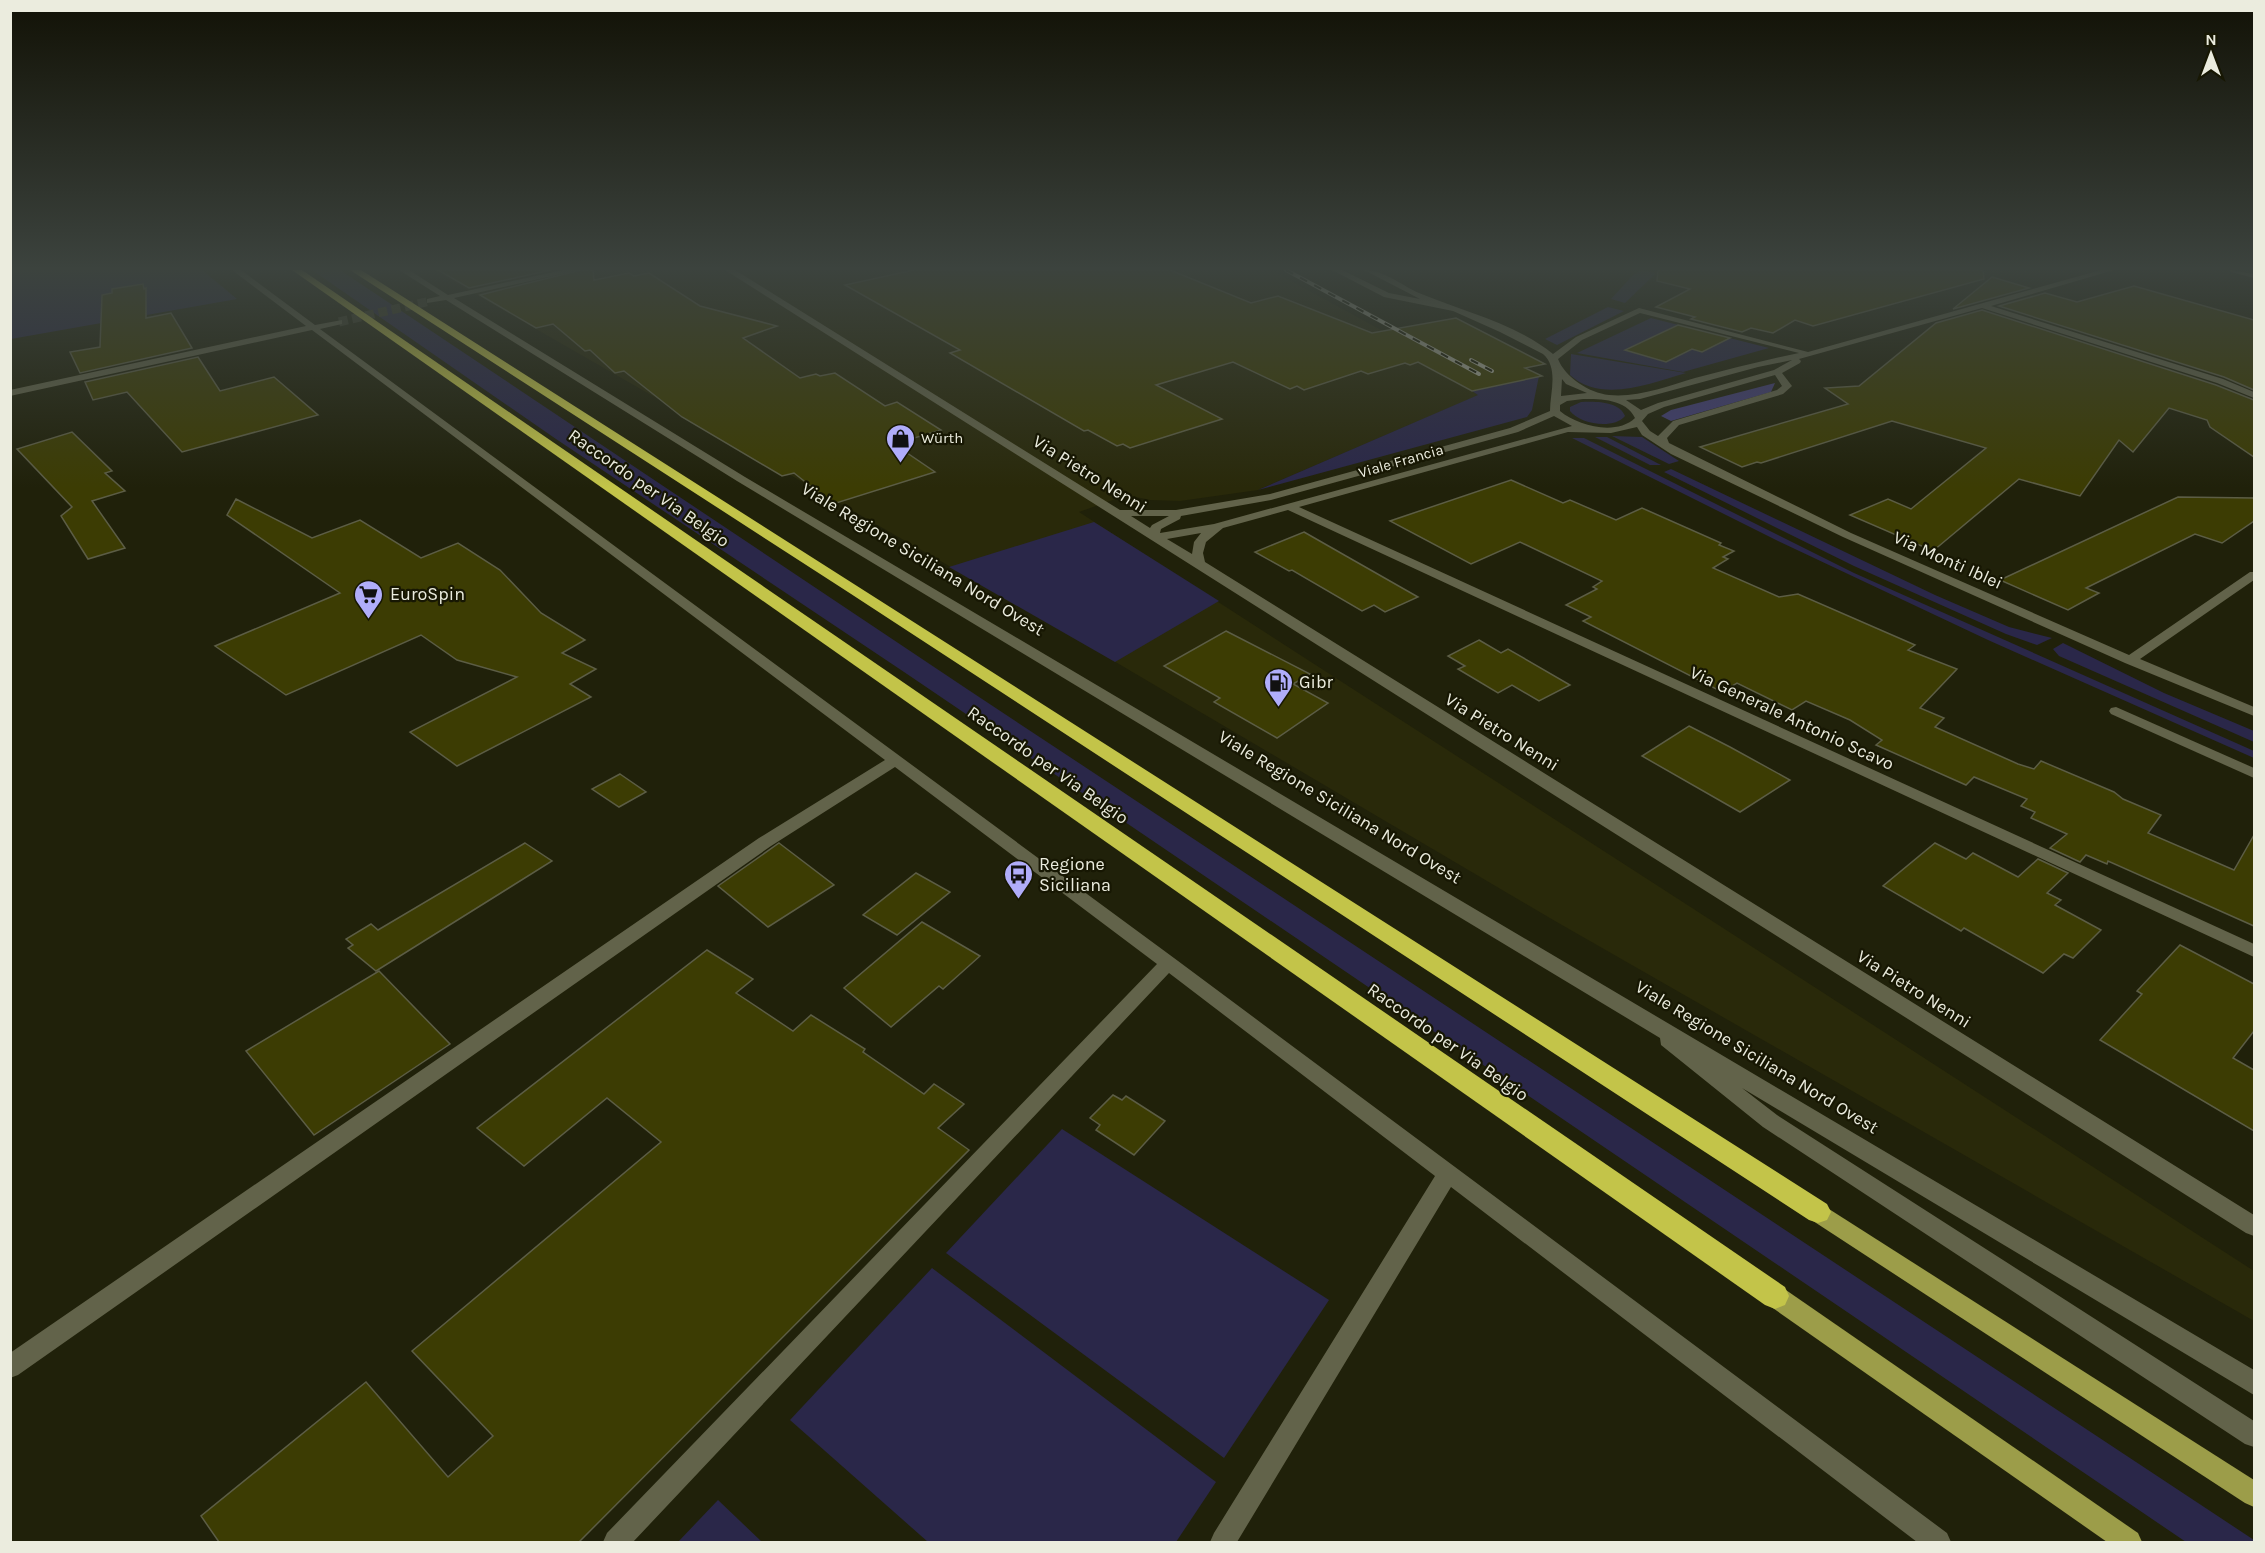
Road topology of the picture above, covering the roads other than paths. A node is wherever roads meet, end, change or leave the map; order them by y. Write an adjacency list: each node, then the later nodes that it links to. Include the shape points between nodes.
1 (242, 342): 16 (street)
2 (334, 342): 33 (street)
3 (400, 342): 41 (highway, Raccordo per Via Belgio)
4 (468, 342): 39 (highway, Raccordo per Via Belgio)
5 (521, 342): 37 (street, Viale Regione Siciliana Nord Ovest, via 741,479)
6 (844, 342): 25 (street, Via Pietro Nenni)
7 (1526, 342): 13 (street)
8 (1573, 342): 13 (street)
9 (1765, 342): 12 (street)
10 (1852, 342): 12 (street)
11 (2098, 342): 17 (street)
12 (1810, 354): 15 (street); 18 (street, via 1757,364 1640,396)
13 (1554, 358): 14 (street)
14 (1557, 369): 18 (street, Via Monti Iblei, via 1569,382); 19 (street)
15 (1777, 372): 20 (street, via 1661,405 1645,412); 22 (street, via 1786,386 1780,392 1676,423 1662,438)
16 (10, 393)
17 (2254, 395)
18 (1606, 398): 19 (street, Viale Francia, via 1573,397); 20 (street, Via Monti Iblei, via 1631,406)
19 (1555, 408): 21 (street, via 1564,420); 24 (street, Viale Francia, via 1541,420 1514,430 1294,492)
20 (1639, 420): 21 (street, via 1625,428); 22 (street, Via Monti Iblei, via 1646,433)
21 (1591, 428): 23 (street, Viale Francia, via 1568,429)
22 (1664, 445): 30 (street, Via Monti Iblei, via 1847,535)
23 (1290, 507): 26 (street, Viale Francia); 35 (street, Via Generale Antonio Scavo)
24 (1198, 511): 25 (street, Viale Francia, via 1155,515); 27 (street, Viale Francia, via 1162,522)
25 (1114, 512): 27 (street, Via Pietro Nenni)
26 (1219, 526): 27 (street, Viale Francia); 28 (street, Viale Francia, via 1203,535 1198,545)
27 (1154, 537): 28 (street, Via Pietro Nenni)
28 (1200, 567): 40 (street, Via Pietro Nenni)
29 (2254, 575): 30 (street)
30 (2130, 660): 32 (street, Via Monti Iblei)
31 (2115, 711): 34 (street)
32 (2254, 712)
33 (896, 760): 36 (street); 42 (street, via 765,842)
34 (2254, 773)
35 (2254, 951)
36 (1168, 963): 38 (street); 46 (street)
37 (1620, 1002): 43 (street, Viale Regione Siciliana Nord Ovest); 44 (street, via 1770,1121)
38 (1448, 1175): 47 (street); 48 (street)
39 (1818, 1212): 45 (main road)
40 (2254, 1226)
41 (1775, 1296): 49 (main road)
42 (10, 1367)
43 (2254, 1383)
44 (2254, 1435)
45 (2254, 1494)
46 (616, 1542)
47 (1223, 1542)
48 (1938, 1542)
49 (2129, 1542)

